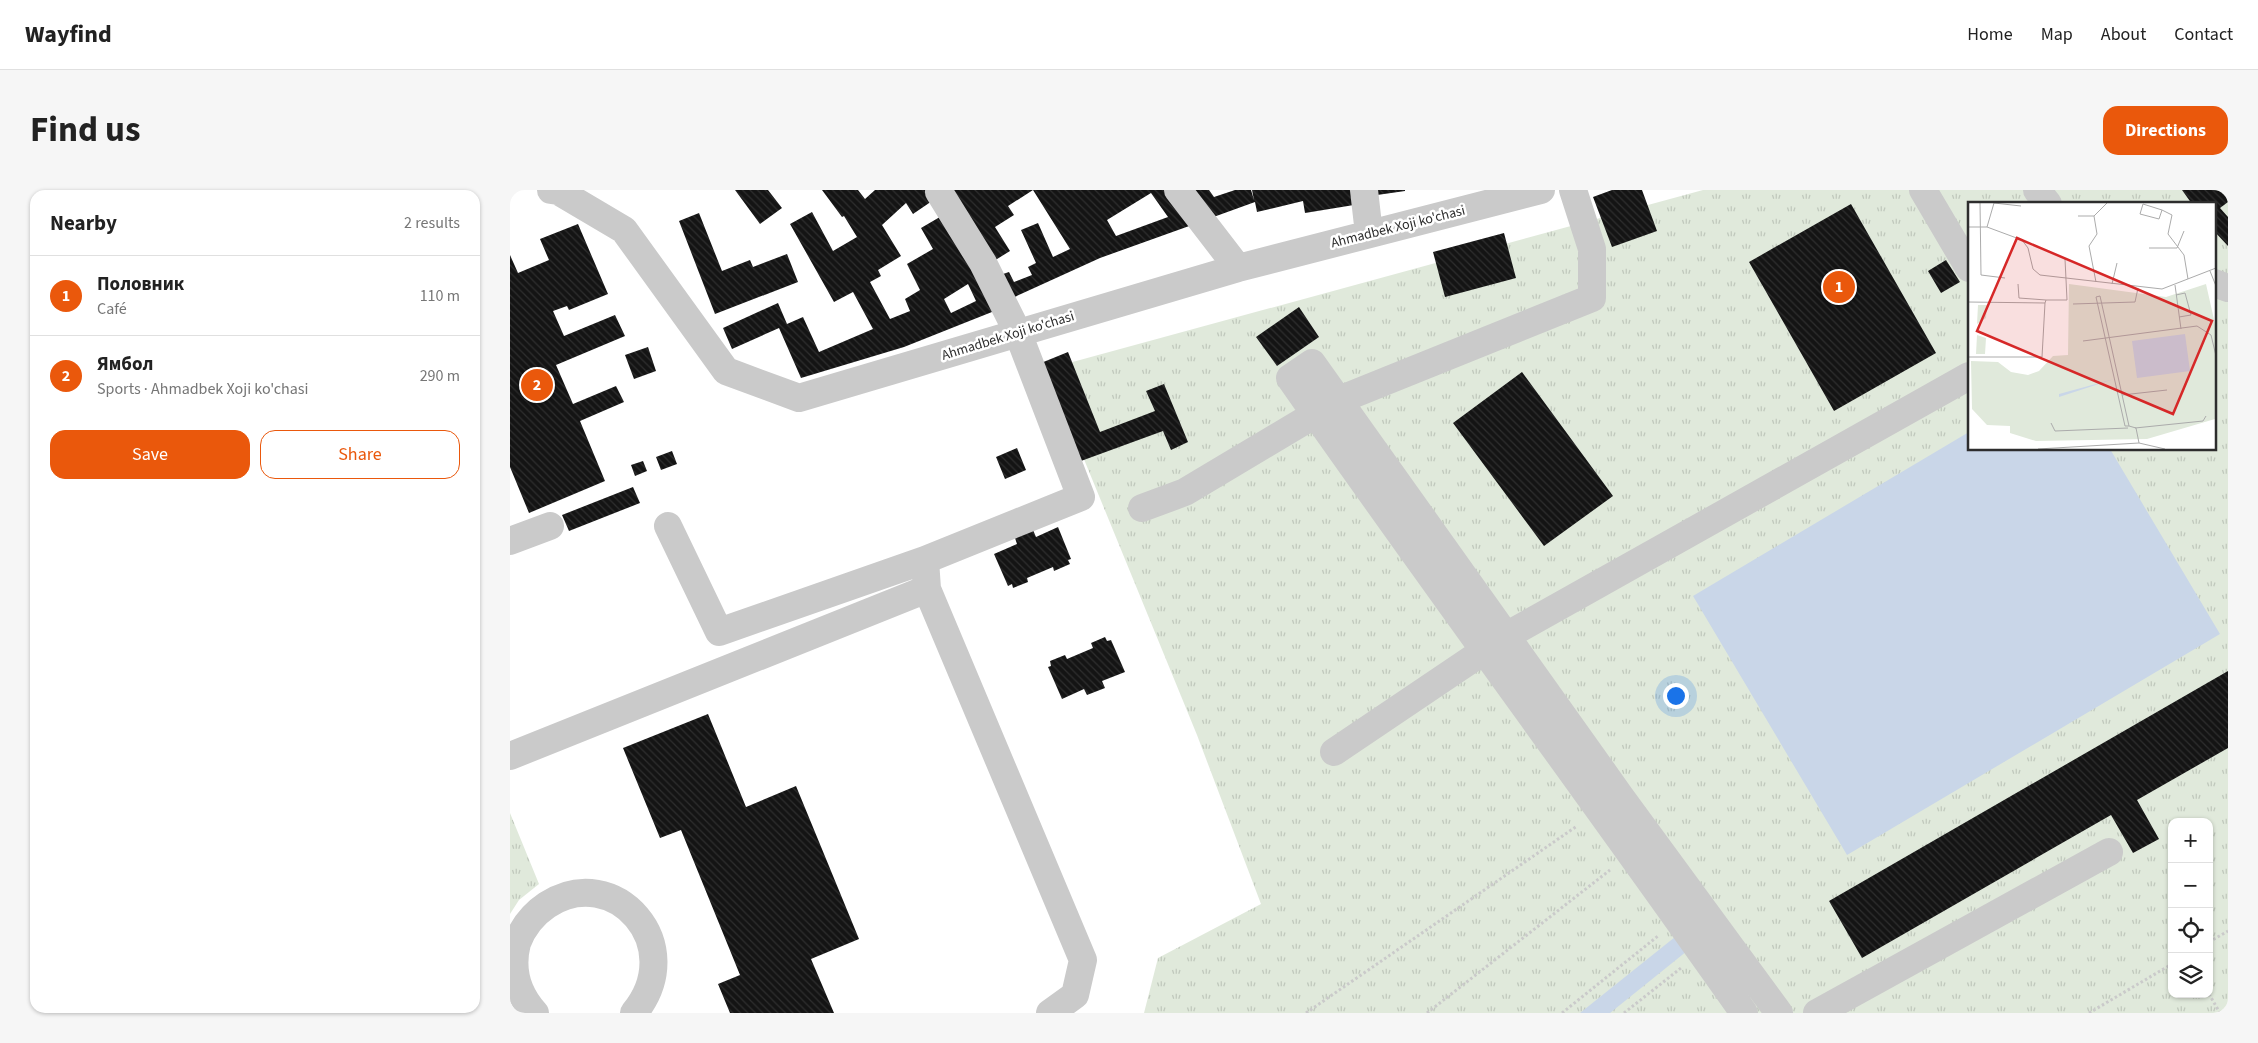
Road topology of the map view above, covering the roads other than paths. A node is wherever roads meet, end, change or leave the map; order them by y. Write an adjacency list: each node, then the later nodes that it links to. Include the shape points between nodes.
1 (551, 190): 15 (street, Ahmadbek Xoji ko'chasi, via 624,230 726,372 799,398)
2 (1178, 190): 12 (street)
3 (1364, 190): 10 (street)
4 (1541, 190): 10 (street, Ahmadbek Xoji ko'chasi)
5 (1573, 190): 17 (street, via 1592,249 1592,298)
6 (1923, 190): 11 (street)
7 (2037, 190): 9 (street)
8 (939, 192): 15 (street, via 983,263)
9 (2046, 202)
10 (1369, 234): 12 (street, Ahmadbek Xoji ko'chasi)
11 (1968, 264)
12 (1238, 268): 15 (street, Ahmadbek Xoji ko'chasi)
13 (2216, 284): 14 (street)
14 (2228, 288)
15 (1018, 333): 23 (street, via 1081,497)
16 (1968, 377): 25 (street)
17 (1339, 400): 18 (street); 18 (street, via 1312,362 1290,378); 25 (street)
18 (1316, 414): 19 (street, via 1185,492); 26 (street)
19 (1142, 508)
20 (550, 526): 22 (street)
21 (668, 526): 23 (street, via 719,632)
22 (510, 541)
23 (925, 560): 24 (street)
24 (927, 589): 28 (street); 33 (street, via 1083,960 1075,995)
25 (1506, 636): 26 (street); 35 (street)
26 (1484, 652): 27 (street); 34 (street)
27 (1334, 752)
28 (510, 756)
29 (2109, 852): 36 (street)
30 (512, 971): 31 (street); 32 (street, via 521,932 536,912 556,899 578,893 600,895 621,903 638,917 649,936 655,958 653,980 645,1000)
31 (532, 1012)
32 (634, 1013)
33 (1050, 1013)
34 (1744, 1013)
35 (1779, 1013)
36 (1817, 1013)

